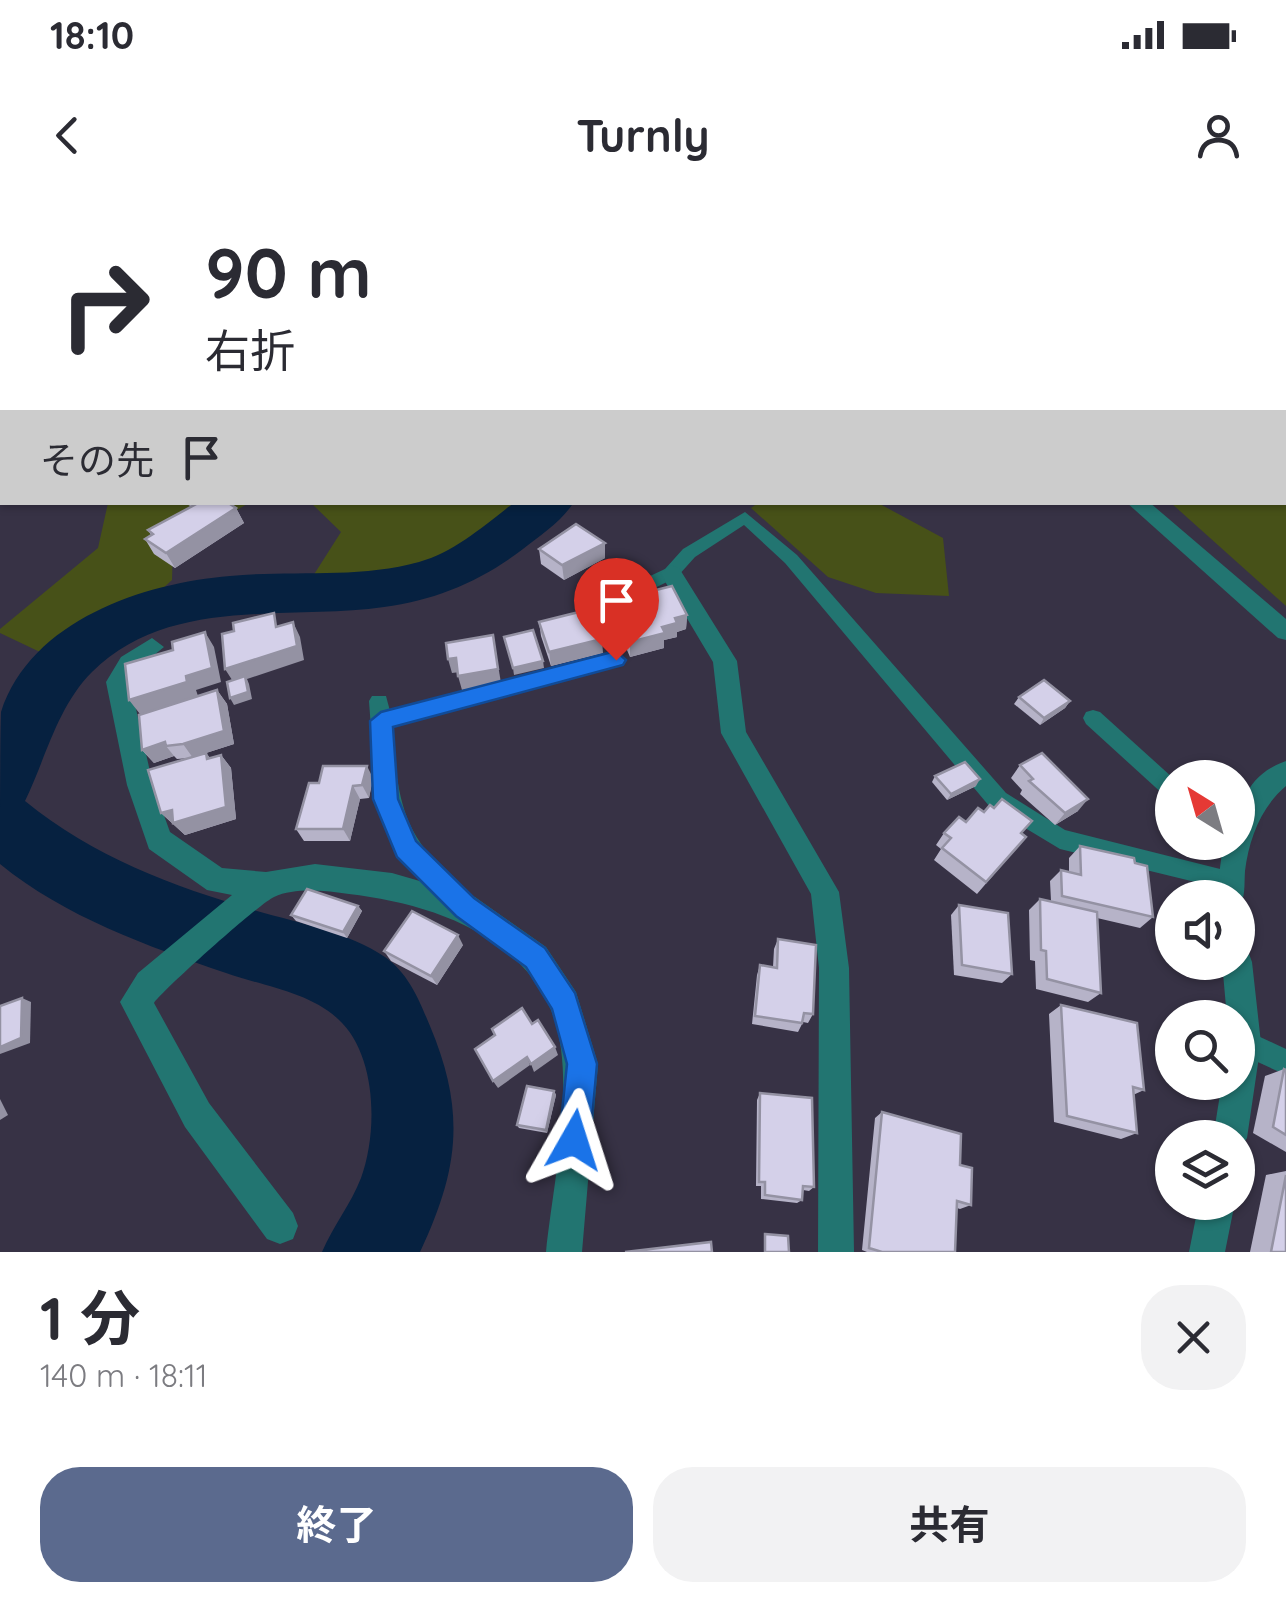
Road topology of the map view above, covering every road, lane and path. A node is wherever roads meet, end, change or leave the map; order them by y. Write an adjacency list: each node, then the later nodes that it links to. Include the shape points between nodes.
1 (1139, 505): 4 (street)
2 (671, 574): 3 (lane); 10 (lane, via 689,552 745,517 792,560 998,800 1060,840); 18 (street, via 726,661 734,733 825,892 834,968)
3 (594, 610)
4 (1286, 632)
5 (152, 647): 11 (street, via 118,682 159,840 216,881)
6 (616, 660): 12 (lane, via 380,711 386,799 406,848)
7 (1092, 718): 9 (lane)
8 (1286, 772): 10 (street, via 1273,778 1253,806)
9 (1155, 775)
10 (1230, 869)
11 (266, 885): 12 (street, via 315,876 392,886); 16 (street, via 136,1002 197,1114)
12 (465, 907): 17 (street, via 535,958 565,1003 582,1064)
13 (1255, 1049): 14 (lane)
14 (1286, 1062)
15 (1214, 1220): 19 (street)
16 (280, 1226)
17 (564, 1252)
18 (836, 1252)
19 (1208, 1252)

